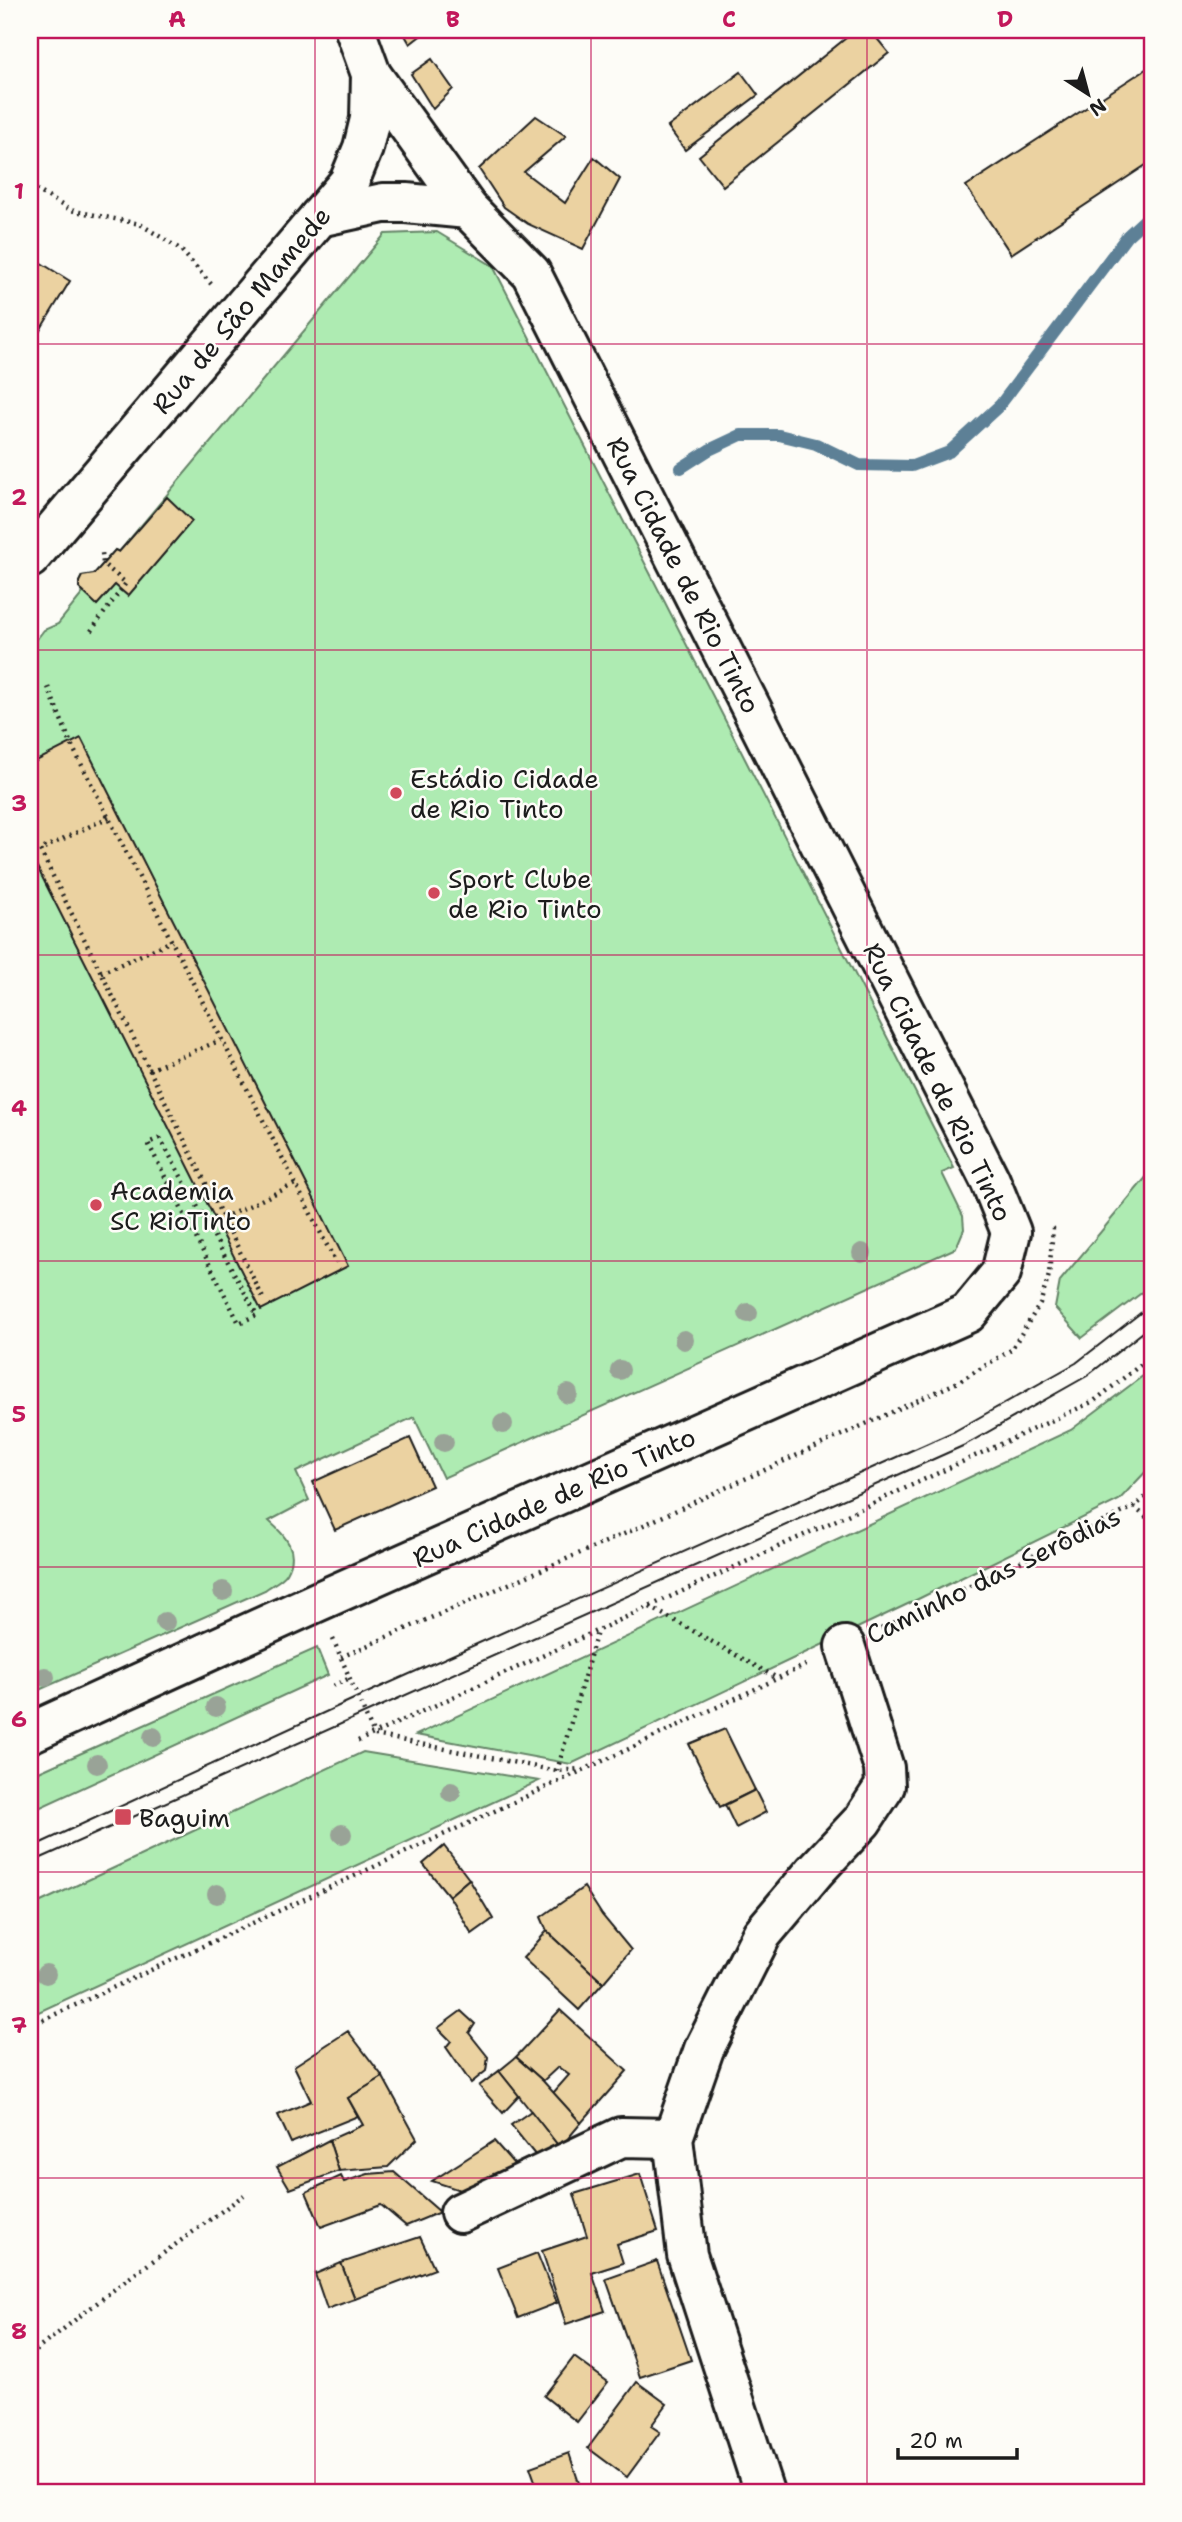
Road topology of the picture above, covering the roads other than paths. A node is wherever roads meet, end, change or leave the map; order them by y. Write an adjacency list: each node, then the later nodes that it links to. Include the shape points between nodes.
1 (355, 30): 2 (street, Rua de São Mamede)
2 (371, 74): 3 (street, Rua Cidade de Rio Tinto); 4 (street, Rua de São Mamede, via 370,119 363,148 349,182)
3 (468, 209): 4 (street, via 383,203); 7 (street, Rua Cidade de Rio Tinto, via 531,273 990,1180 1011,1233 1001,1273 968,1312)
4 (319, 217): 5 (street, Rua de São Mamede)
5 (30, 558)
6 (845, 1646): 8 (street, Caminho das Serôdias, via 884,1768 885,1786 862,1821 762,1934 705,2049)
7 (30, 1733)
8 (673, 2138): 9 (street, via 621,2137); 10 (street, via 687,2255)
9 (460, 2213)
10 (764, 2492)

